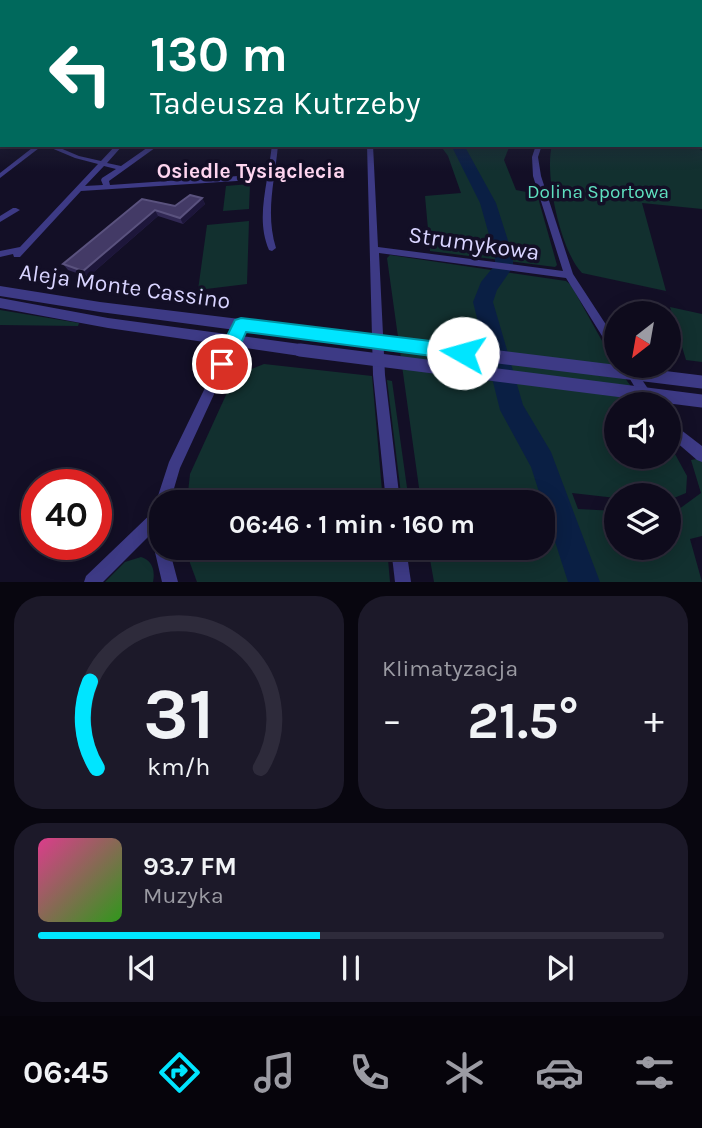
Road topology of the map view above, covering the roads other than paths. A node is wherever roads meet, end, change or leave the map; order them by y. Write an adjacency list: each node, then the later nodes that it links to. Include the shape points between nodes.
1 (37, 147): 10 (street)
2 (53, 147): 8 (street)
3 (118, 147): 8 (street)
4 (153, 147): 9 (street)
5 (275, 147): 11 (street)
6 (370, 147): 17 (street)
7 (538, 147): 19 (street, via 537,176)
8 (102, 164): 9 (street); 13 (street)
9 (121, 168): 12 (street, via 105,180)
10 (0, 176)
11 (272, 176): 12 (street); 16 (street, via 267,234)
12 (108, 188): 13 (street)
13 (80, 189): 18 (street, via 20,252)
14 (16, 210): 15 (street)
15 (0, 219)
16 (272, 248)
17 (374, 249): 19 (street, Strumykowa); 31 (street, via 379,375)
18 (0, 254)
19 (569, 275): 23 (street)
20 (0, 291): 22 (street, Aleja Monte Cassino)
21 (0, 303): 25 (street, Aleja Monte Cassino)
22 (241, 325): 24 (street, Aleja Monte Cassino); 25 (street)
23 (604, 330)
24 (304, 333): 26 (street, Aleja Monte Cassino, bridge)
25 (233, 340): 27 (street, Aleja Monte Cassino, bridge); 30 (street)
26 (702, 382)
27 (702, 401)
28 (681, 437): 29 (street)
29 (702, 455)
30 (167, 490)
31 (392, 490)
32 (149, 525): 35 (street)
33 (165, 560): 36 (street)
34 (401, 560): 37 (street)
35 (92, 582)
36 (170, 582)
37 (404, 582)

